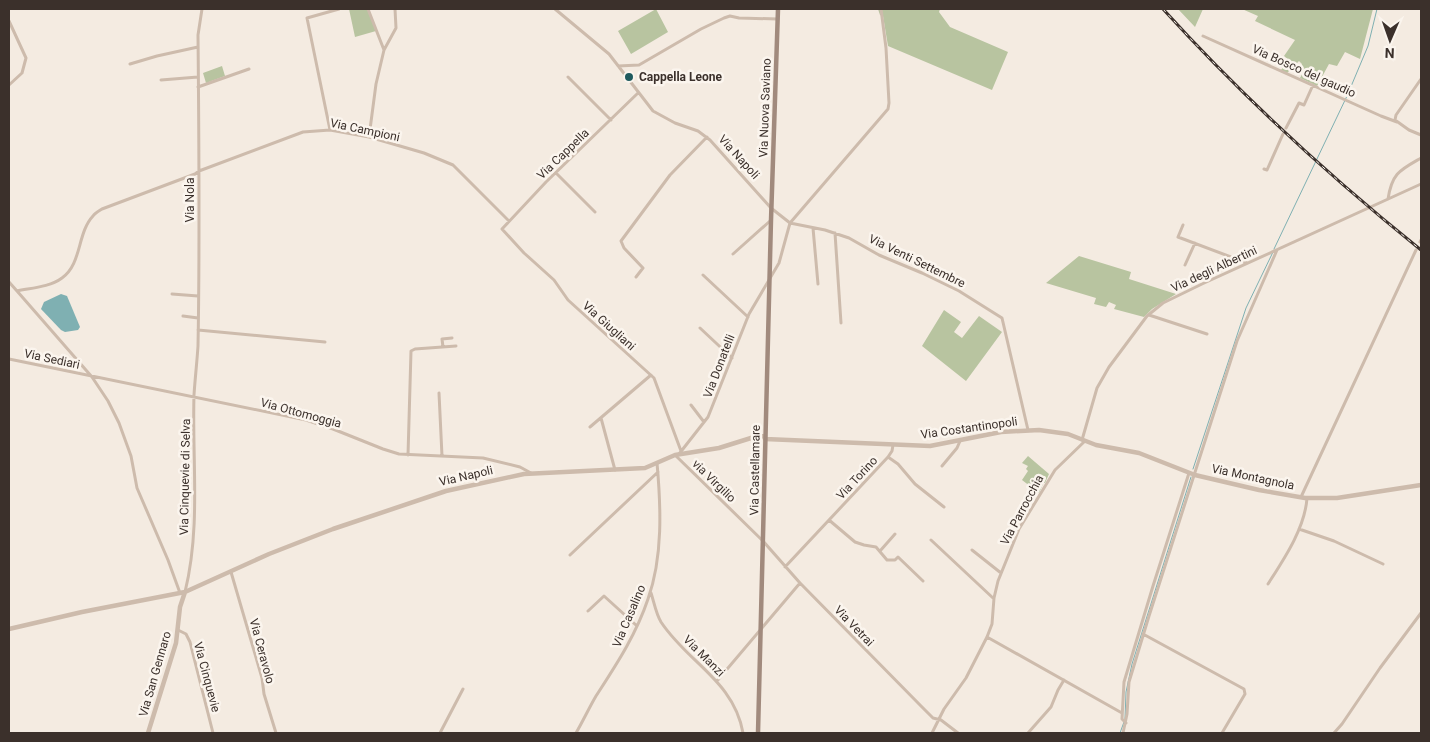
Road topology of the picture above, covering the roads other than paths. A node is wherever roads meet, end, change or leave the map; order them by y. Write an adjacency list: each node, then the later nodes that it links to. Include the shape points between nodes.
1 (202, 9): 11 (street, Via Nola)
2 (339, 9): 27 (street, via 307,18)
3 (368, 9): 12 (street)
4 (394, 9): 12 (street, via 396,28)
5 (555, 9): 14 (street, Via Napoli, via 609,54)
6 (778, 9): 8 (main road, Via Nuova Saviano)
7 (881, 9): 42 (street, via 888,109)
8 (778, 19): 14 (street, via 730,16 640,64); 38 (main road, Via Nuova Saviano)
9 (9, 20): 20 (street, via 26,58 22,73)
10 (1203, 36): 21 (street, Via Bosco del gaudio)
11 (198, 47): 13 (street); 16 (street, Via Nola)
12 (384, 50): 30 (street)
13 (130, 64)
14 (618, 66): 23 (street, Via Napoli)
15 (249, 69): 22 (street)
16 (198, 77): 18 (street); 22 (street, Via Nola)
17 (568, 77): 24 (street)
18 (161, 80)
19 (1421, 80): 25 (street, via 1396,115)
20 (9, 85)
21 (1313, 85): 25 (street, Via Bosco del gaudio); 26 (street, via 1304,105 1299,103)
22 (198, 87): 34 (street, Via Nola)
23 (638, 93): 24 (street, Via Cappella); 31 (street, Via Napoli, via 659,115)
24 (611, 120): 35 (street, Via Cappella)
25 (1397, 122): 29 (street, Via Bosco del gaudio)
26 (1286, 128)
27 (330, 130): 30 (street, Via Campioni); 34 (street, Via Campioni, via 303,132)
28 (1283, 134): 33 (street)
29 (1421, 135)
30 (369, 137): 41 (street, Via Campioni, via 453,165)
31 (707, 137): 38 (street, Via Napoli); 54 (street, via 670,175 621,241 643,268)
32 (1421, 158): 37 (street, via 1398,172 1390,186)
33 (1264, 169)
34 (199, 171): 58 (street, Via Campioni, via 102,209 87,226 72,267 62,278); 60 (street, Via Nola)
35 (556, 173): 39 (street); 41 (street, Via Cappella)
36 (1421, 184): 37 (street, Via degli Albertini)
37 (1388, 200): 49 (street, Via degli Albertini)
38 (771, 208): 40 (main road, Via Castellamare); 42 (street, Via Venti Settembre)
39 (595, 212)
40 (771, 220): 50 (street); 55 (main road, Via Castellamare)
41 (509, 221): 45 (street, Via Cappella)
42 (790, 223): 44 (street, Via Venti Settembre); 55 (street, Via Donatelli, via 779,263)
43 (1183, 225): 47 (street, via 1178,237)
44 (813, 228): 46 (street, Via Venti Settembre); 57 (street)
45 (502, 229): 75 (street, Via Giugliani, via 554,280 568,300)
46 (835, 233): 65 (street); 83 (street, Via Venti Settembre, via 953,288 1002,318)
47 (1195, 243): 51 (street); 52 (street)
48 (1416, 250): 99 (street)
49 (1274, 251): 51 (street, Via degli Albertini); 97 (street, via 1237,341)
50 (734, 254)
51 (1248, 263): 61 (street, Via degli Albertini, via 1163,303)
52 (1185, 265)
53 (703, 275): 63 (street)
54 (636, 277)
55 (769, 280): 63 (street, Via Donatelli); 84 (main road, Via Castellamare)
56 (9, 282): 58 (street)
57 (818, 284)
58 (17, 291): 76 (street)
59 (172, 294): 60 (street)
60 (198, 296): 64 (street, Via Nola)
61 (1148, 315): 68 (street); 85 (street, Via degli Albertini, via 1114,359 1097,388)
62 (183, 316): 64 (street)
63 (748, 317): 73 (street, Via Donatelli)
64 (198, 318): 67 (street, Via Nola)
65 (841, 323)
66 (700, 328): 73 (street)
67 (198, 330): 70 (street); 78 (street, Via Nola)
68 (1207, 334)
69 (452, 338): 72 (street, via 442,339)
70 (325, 342)
71 (456, 346): 72 (street)
72 (442, 347): 89 (street, via 411,351)
73 (732, 358): 81 (street, Via Donatelli)
74 (9, 359): 76 (street, Via Sediari)
75 (651, 375): 80 (street); 88 (street, Via Giugliani)
76 (92, 377): 78 (street, Via Ottomoggia); 117 (street, via 119,423 131,456 137,488)
77 (439, 393): 90 (street)
78 (194, 394): 89 (street, Via Ottomoggia, via 306,420); 117 (street, Via Cinquevie di Selva, via 196,494 192,552)
79 (691, 405): 81 (street)
80 (600, 418): 82 (street); 94 (street)
81 (704, 422): 88 (street, Via Donatelli)
82 (590, 427)
83 (1028, 430): 85 (street, Via Costantinopoli, via 1068,434); 86 (street, Via Costantinopoli)
84 (765, 438): 87 (street, Via Costantinopoli); 88 (street, Via Napoli); 106 (main road, Via Castellamare)
85 (1083, 440): 97 (street, Via Montagnola, via 1139,453); 113 (street, Via Parrocchia, via 1051,475 1019,529)
86 (960, 441): 87 (street, Via Costantinopoli, via 930,446); 93 (street)
87 (893, 445): 91 (street, Via Torino)
88 (678, 453): 92 (street, Via Napoli); 106 (street, via Virgilio)
89 (408, 455): 90 (street, Via Ottomoggia)
90 (442, 456): 96 (street, Via Ottomoggia, via 483,458)
91 (888, 457): 101 (street, via 915,484); 102 (street, Via Torino)
92 (657, 463): 94 (street, Via Napoli, via 645,468); 95 (street, Via Casalino)
93 (942, 466)
94 (615, 470): 96 (street, Via Napoli)
95 (658, 472): 109 (street); 118 (street, Via Casalino, via 657,558)
96 (532, 473): 112 (street, Via Napoli, via 446,491 385,510 272,553)
97 (1191, 474): 99 (street, Via Montagnola); 126 (street); 131 (street, via 1152,586 1124,682)
98 (1421, 485): 100 (street, Via Montagnola, via 1338,498)
99 (1301, 497): 100 (street, Via Montagnola)
100 (1307, 498): 103 (street)
101 (944, 506)
102 (829, 520): 108 (street, via 855,542); 111 (street, Via Torino)
103 (1299, 529): 110 (street); 116 (street)
104 (895, 534): 108 (street)
105 (930, 540): 119 (street)
106 (763, 541): 111 (street, Via Vetrai); 124 (main road, Via Castellamare)
107 (972, 550): 113 (street)
108 (880, 551): 114 (street, via 887,560 898,557)
109 (570, 555)
110 (1383, 564)
111 (785, 566): 115 (street, Via Vetrai)
112 (232, 572): 117 (street, Via Napoli); 136 (street, Via Ceravolo)
113 (1001, 573): 119 (street, Via Parrocchia)
114 (923, 581)
115 (800, 583): 124 (street); 132 (street, Via Vetrai)
116 (1268, 584)
117 (182, 592): 123 (street, Via Napoli); 125 (street, Via San Gennaro)
118 (650, 592): 122 (street, Via Casalino); 129 (street, Via Manzi, via 660,621 683,650)
119 (994, 598): 127 (street, Via Parrocchia, via 992,624)
120 (588, 612): 122 (street, via 604,596)
121 (1421, 613): 146 (street)
122 (637, 626): 138 (street, Via Casalino)
123 (9, 629)
124 (760, 629): 129 (street); 140 (main road, Via Castellamare)
125 (178, 630): 134 (street, Via San Gennaro); 135 (street, Via Cinquevie, via 186,634 190,642)
126 (1143, 634): 133 (street, via 1129,682); 145 (street, via 1244,689 1245,694)
127 (987, 637): 128 (street); 132 (street, Via Parrocchia, via 966,678)
128 (1064, 680): 131 (street); 143 (street, via 1051,707)
129 (717, 681): 139 (street, Via Manzi, via 734,704)
130 (463, 689): 137 (street)
131 (1122, 713): 133 (street)
132 (937, 720): 141 (street, Via Parrocchia); 142 (street, Via Vetrai)
133 (1125, 722): 144 (street)
134 (148, 733)
135 (213, 733)
136 (276, 733)
137 (440, 733)
138 (576, 733)
139 (743, 733)
140 (758, 733)
141 (932, 733)
142 (958, 733)
143 (1028, 733)
144 (1123, 733)
145 (1222, 733)
146 (1334, 733)

